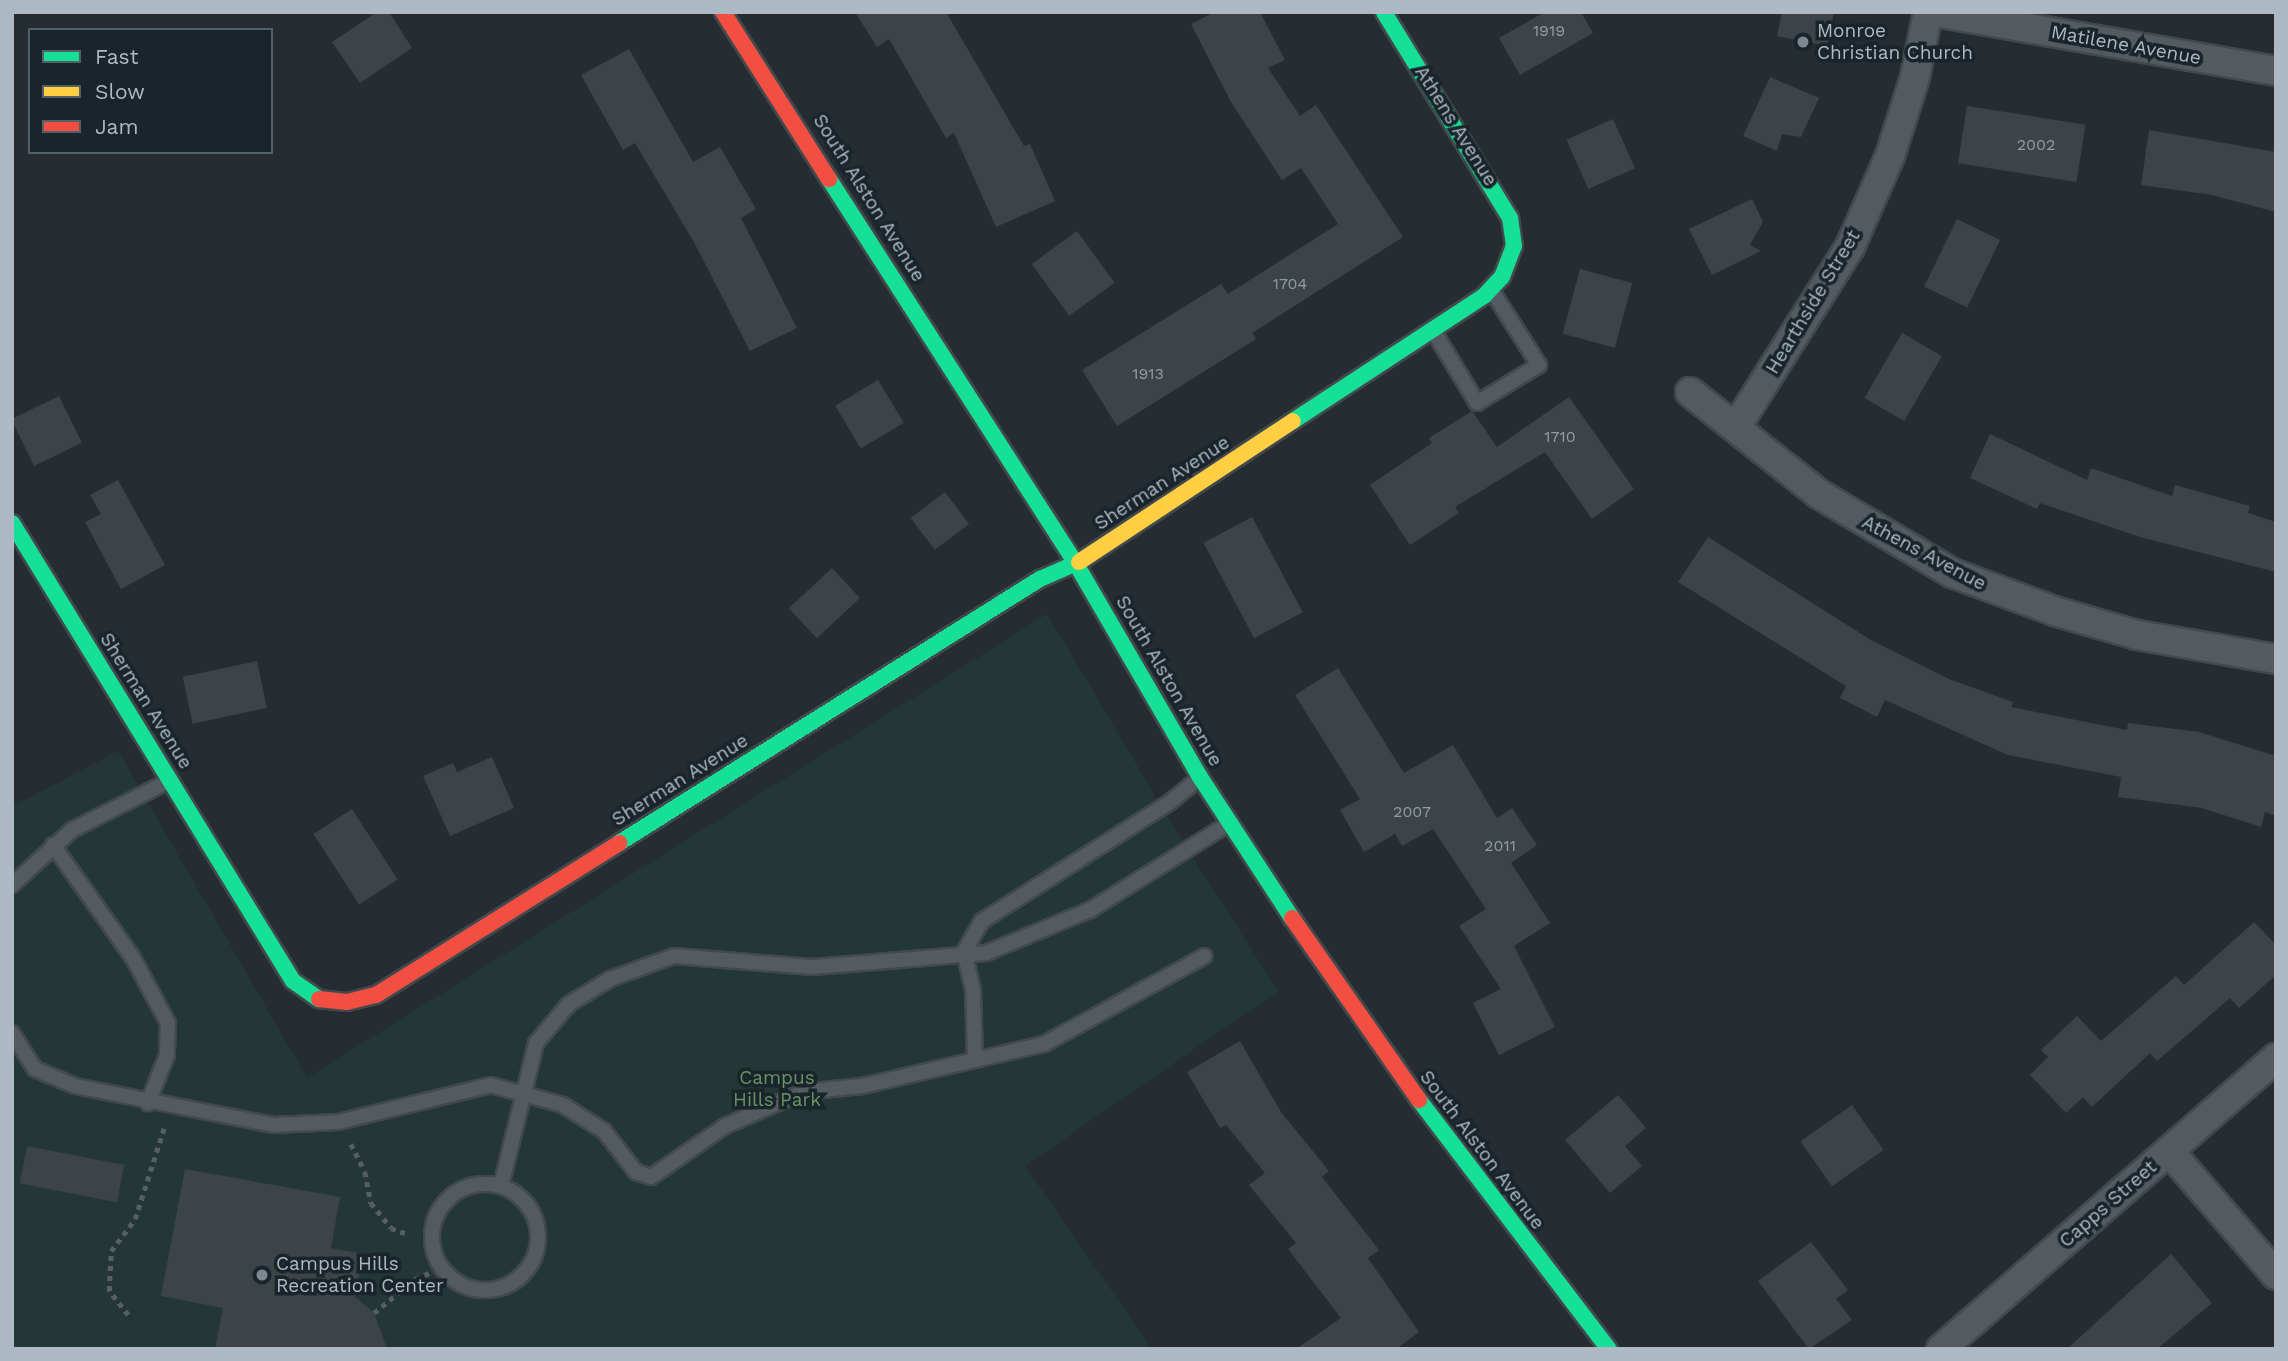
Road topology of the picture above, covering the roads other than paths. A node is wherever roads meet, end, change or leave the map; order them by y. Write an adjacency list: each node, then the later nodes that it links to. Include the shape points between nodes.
1 (723, 12): 12 (street, South Alston Avenue)
2 (1384, 12): 6 (street, Athens Avenue, via 1494,186 1510,218)
3 (1928, 12): 10 (street, Hearthside Street, via 1915,77 1890,156 1850,247)
4 (1935, 12): 5 (street, Matilene Avenue)
5 (2276, 71)
6 (1514, 246): 7 (street, Sherman Avenue, via 1502,277)
7 (1491, 289): 8 (street, Sherman Avenue); 8 (lane, via 1539,365 1477,403)
8 (1434, 331): 12 (street, Sherman Avenue)
9 (1690, 392): 10 (street, Athens Avenue)
10 (1736, 427): 13 (street, Athens Avenue, via 1819,494 1983,586 2137,635)
11 (12, 523): 15 (street, Sherman Avenue)
12 (1076, 564): 14 (street, South Alston Avenue); 15 (street, Sherman Avenue, via 1040,579 376,995 346,1002 320,1000 293,981)
13 (2276, 659)
14 (1200, 777): 16 (street, South Alston Avenue); 19 (lane, via 1170,803 982,921)
15 (170, 780): 17 (lane)
16 (1230, 823): 19 (lane, via 1090,910 1010,947); 29 (street, South Alston Avenue, via 1403,1079)
17 (53, 845): 18 (lane); 25 (lane, via 133,958 168,1023 167,1055)
18 (12, 885)
19 (964, 952): 23 (lane, via 973,989); 24 (lane, via 813,967 674,956 610,979 569,1004 536,1043)
20 (1205, 956): 23 (lane, via 1044,1044)
21 (12, 1033): 25 (lane, via 36,1069 75,1086)
22 (2276, 1058): 26 (street, Capps Street)
23 (975, 1060): 24 (lane, via 862,1086 803,1092 725,1126 651,1177 636,1172 604,1131 563,1105)
24 (521, 1096): 25 (lane, via 491,1085 338,1122 274,1125); 27 (lane)
25 (148, 1103)
26 (2169, 1151): 28 (street); 30 (street, Capps Street)
27 (501, 1186): 27 (lane, via 519,1194 537,1222 538,1246 529,1268 502,1288 486,1291 461,1286 441,1268 432,1246 433,1223 439,1209 461,1189 481,1183)
28 (2276, 1275)
29 (1609, 1349)
30 (1941, 1349)

